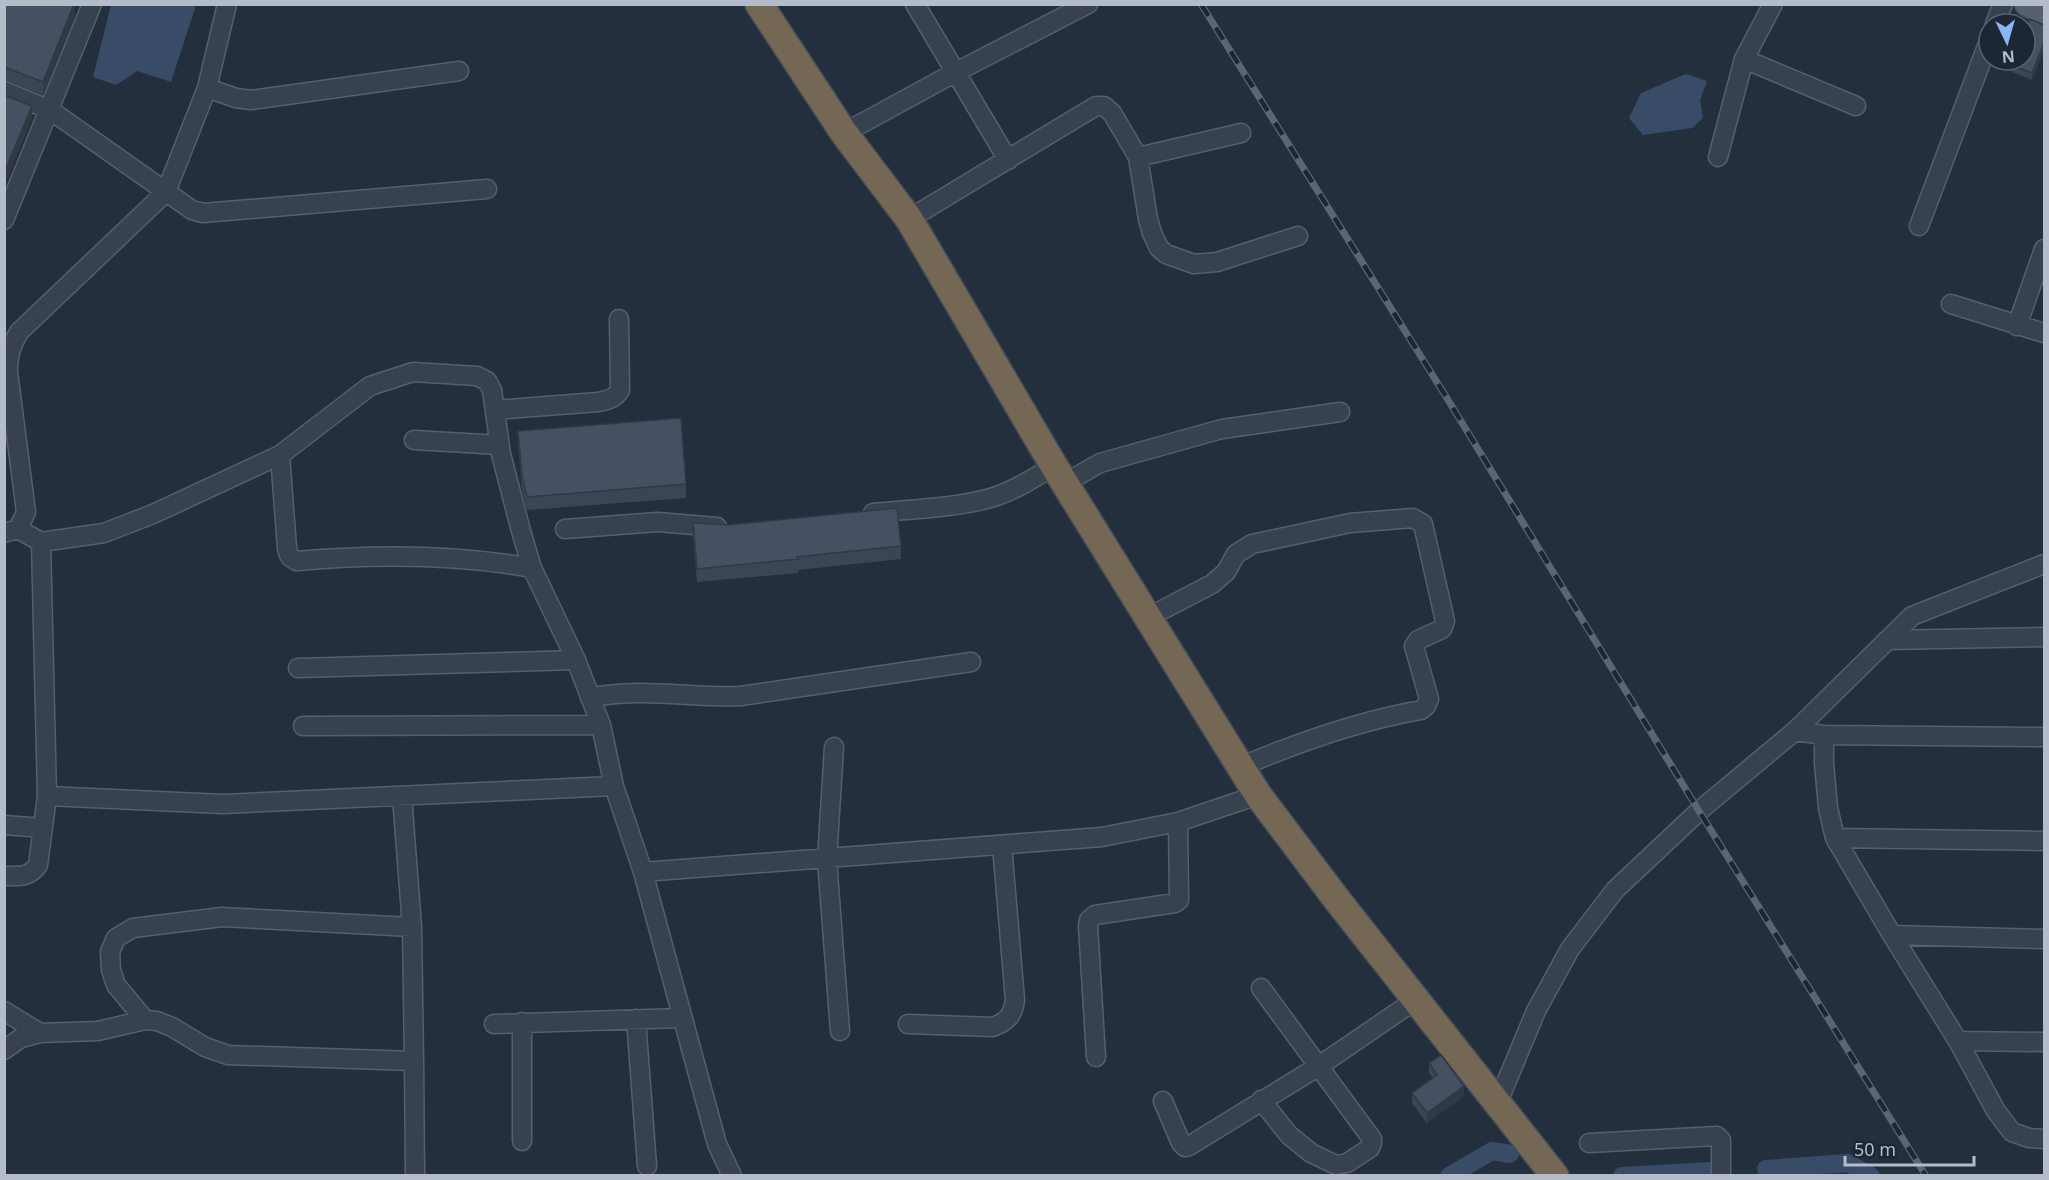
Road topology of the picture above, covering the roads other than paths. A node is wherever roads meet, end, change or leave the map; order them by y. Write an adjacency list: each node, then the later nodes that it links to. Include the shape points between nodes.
1 (227, 4): 13 (street)
2 (759, 4): 17 (highway)
3 (915, 4): 11 (street)
4 (1773, 4): 9 (street)
5 (2027, 4): 8 (main road)
6 (87, 6): 16 (street)
7 (1076, 7): 11 (street)
8 (2044, 12)
9 (1744, 59): 15 (street); 20 (street)
10 (459, 71): 13 (street, via 251,100)
11 (956, 72): 17 (street); 21 (street)
12 (1977, 72): 26 (street)
13 (207, 88): 23 (street)
14 (4, 91): 16 (street)
15 (1856, 106)
16 (50, 110): 23 (street); 24 (street)
17 (844, 133): 25 (highway)
18 (1241, 133): 19 (street)
19 (1138, 157): 21 (street, via 1112,113 1104,106 1096,106); 27 (street, via 1152,233 1166,254 1204,264)
20 (1718, 157)
21 (1008, 160): 25 (street)
22 (487, 189): 23 (street, via 217,213 192,210)
23 (166, 192): 42 (street, via 19,332 12,344 8,372 26,512)
24 (6, 211)
25 (909, 219): 38 (highway)
26 (1919, 226)
27 (1298, 236)
28 (2044, 249): 31 (street)
29 (1951, 304): 31 (street)
30 (619, 319): 33 (street, via 621,383 617,396 598,402)
31 (2017, 326): 32 (street)
32 (2044, 333)
33 (495, 410): 36 (street); 37 (street, via 492,390 487,381 477,376 413,372 370,386)
34 (1340, 412): 38 (street, via 1222,429)
35 (414, 440): 36 (street)
36 (500, 445): 45 (street)
37 (280, 455): 43 (street, via 104,533); 45 (street, via 288,555 297,561 359,555 447,556)
38 (1059, 475): 39 (street, via 995,497); 46 (highway)
39 (857, 514)
40 (739, 526): 41 (street, via 658,522)
41 (565, 530)
42 (11, 531): 43 (street)
43 (41, 542): 62 (street)
44 (2044, 564): 48 (street, via 1912,616)
45 (532, 567): 49 (street)
46 (1147, 618): 59 (highway); 59 (street, via 1212,584 1226,572 1236,554 1252,544 1350,523 1413,518 1423,524 1445,621 1442,629 1418,640 1414,646 1429,699 1426,706 1297,743)
47 (2044, 637): 48 (street)
48 (1887, 640): 55 (street)
49 (576, 660): 51 (street); 52 (street)
50 (971, 662): 52 (street, via 741,696 609,693)
51 (298, 668)
52 (590, 698): 53 (street)
53 (601, 725): 54 (street); 60 (street)
54 (303, 726)
55 (1795, 730): 56 (street); 95 (street, via 1699,811 1616,890 1570,949 1536,1011)
56 (1824, 735): 57 (street); 67 (street, via 1828,808)
57 (2044, 737)
58 (834, 747): 70 (street)
59 (1240, 767): 61 (highway)
60 (614, 786): 63 (street); 71 (street)
61 (1258, 795): 64 (street); 77 (highway)
62 (48, 796): 63 (street, via 223,804); 66 (street)
63 (402, 796): 73 (street)
64 (1178, 822): 69 (street, via 1102,837); 90 (street, via 1179,900 1095,915 1089,920)
65 (4, 825): 66 (street)
66 (43, 828): 72 (street, via 38,865 33,872 26,876)
67 (1836, 838): 68 (street); 74 (street)
68 (2044, 841)
69 (1002, 845): 70 (street); 84 (street, via 1013,1013 1006,1022 993,1027)
70 (827, 860): 71 (street); 85 (street)
71 (643, 873): 79 (street)
72 (4, 876)
73 (412, 927): 81 (street, via 222,917 133,928 116,938 110,952 111,970 116,986); 91 (street)
74 (1892, 935): 75 (street); 87 (street)
75 (2044, 939)
76 (1261, 988): 92 (street)
77 (1417, 999): 92 (street); 95 (highway)
78 (4, 1011): 86 (street)
79 (682, 1018): 80 (street); 101 (street, via 717,1144)
80 (636, 1019): 82 (street); 99 (street)
81 (145, 1020): 86 (street, via 98,1030); 91 (street, via 158,1021 228,1055)
82 (522, 1022): 83 (street); 97 (street)
83 (494, 1024)
84 (909, 1024)
85 (840, 1031)
86 (40, 1033): 89 (street, via 21,1038)
87 (1958, 1041): 88 (street); 96 (street, via 1996,1111 2012,1132)
88 (2044, 1042)
89 (4, 1050)
90 (1096, 1057)
91 (414, 1061): 100 (street)
92 (1318, 1066): 93 (street); 93 (street, via 1372,1139 1370,1148 1347,1163 1336,1165 1311,1153 1289,1135)
93 (1261, 1100): 94 (street, via 1187,1147 1181,1143)
94 (1162, 1101)
95 (1498, 1102): 102 (highway)
96 (2044, 1139)
97 (522, 1142)
98 (1589, 1143): 103 (street, via 1717,1136 1721,1140)
99 (647, 1166)
100 (415, 1176)
101 (732, 1176)
102 (1555, 1176)
103 (1721, 1176)

